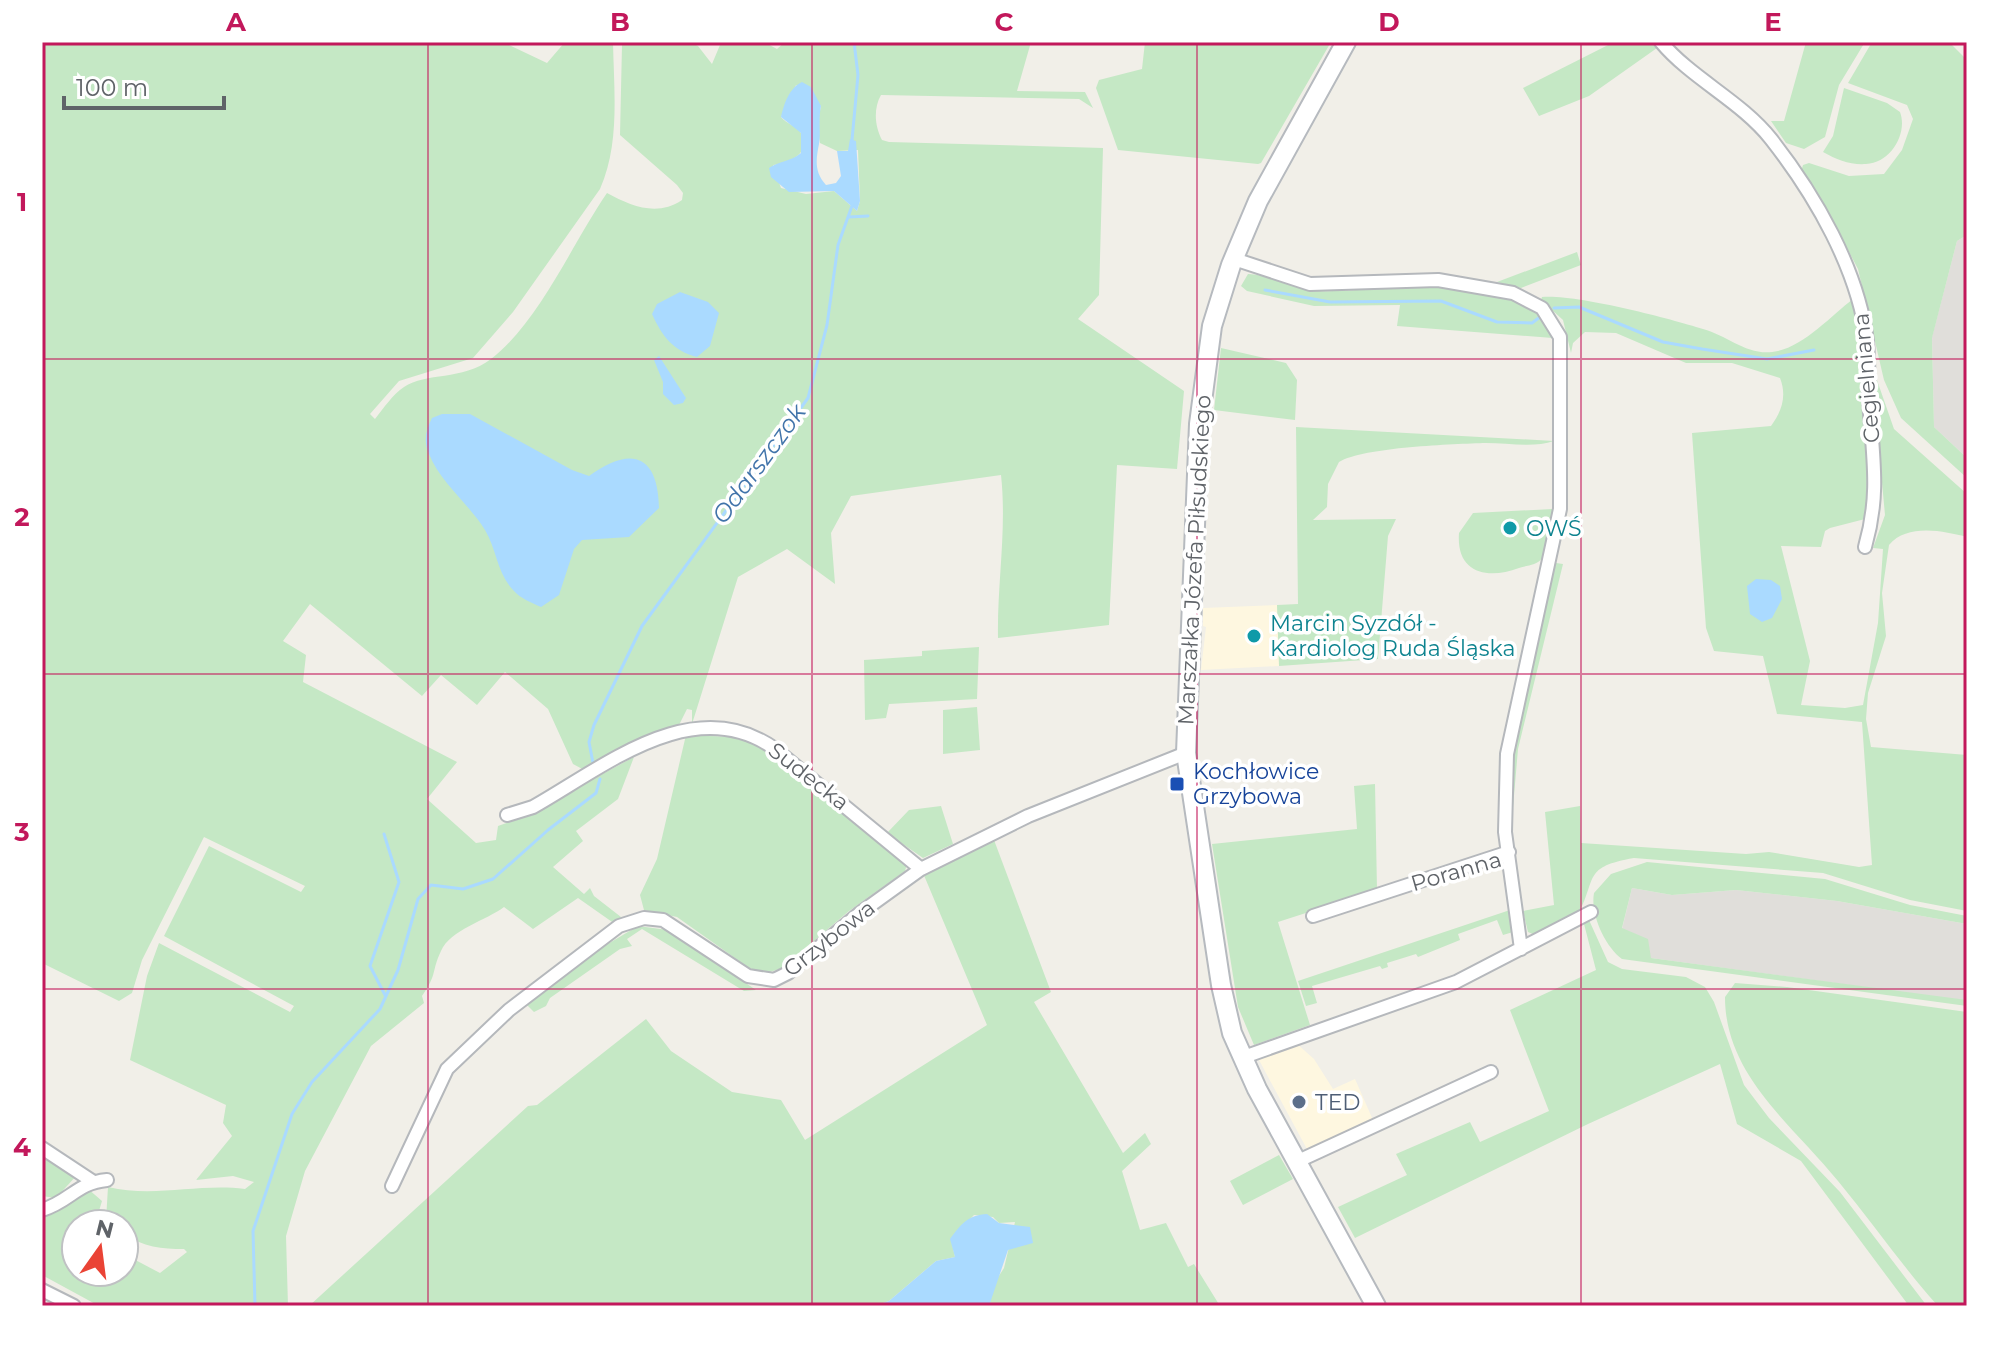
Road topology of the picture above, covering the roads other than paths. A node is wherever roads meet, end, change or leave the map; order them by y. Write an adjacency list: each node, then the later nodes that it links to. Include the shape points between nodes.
1 (1346, 42): 3 (street, Marszałka Józefa Piłsudskiego, via 1272,175)
2 (1661, 42): 4 (street, Cegielniana, via 1770,137 1824,216 1855,286 1867,342 1876,485)
3 (1234, 259): 5 (street, Marszałka Józefa Piłsudskiego, via 1212,326 1201,395); 7 (street, via 1310,284 1438,280 1499,289 1531,301 1554,322 1562,352 1560,509 1507,754)
4 (1865, 547)
5 (1186, 753): 8 (street, Grzybowa, via 1028,816); 12 (street, Marszałka Józefa Piłsudskiego, via 1221,985)
6 (507, 815): 8 (street, Sudecka, via 533,807 677,729 733,730 756,736 775,749)
7 (1509, 852): 10 (street, Poranna); 11 (street, Poranna)
8 (921, 869): 18 (street, Grzybowa, via 774,980 748,976 663,920 644,918 619,926 509,1010 447,1069)
9 (1591, 912): 11 (street)
10 (1313, 916)
11 (1521, 949): 12 (street, via 1456,982)
12 (1241, 1058): 15 (street, Marszałka Józefa Piłsudskiego)
13 (1491, 1072): 15 (street)
14 (42, 1148): 17 (street)
15 (1296, 1162): 22 (street, Marszałka Józefa Piłsudskiego)
16 (107, 1180): 17 (street)
17 (92, 1181): 19 (street)
18 (392, 1186)
19 (42, 1210)
20 (42, 1290): 21 (street)
21 (74, 1306)
22 (1376, 1306)

